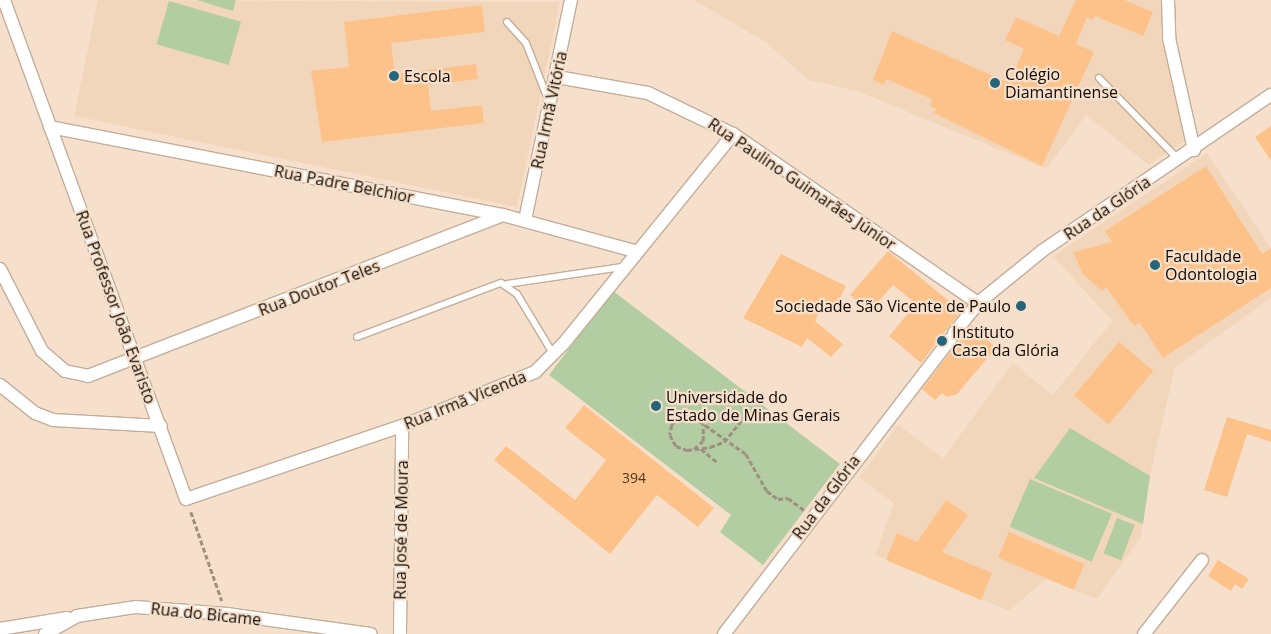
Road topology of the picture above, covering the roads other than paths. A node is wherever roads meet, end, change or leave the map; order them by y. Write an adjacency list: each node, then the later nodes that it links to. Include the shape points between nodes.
1 (4, 0): 9 (street, Rua Professor João Evaristo)
2 (571, 0): 5 (street, Rua Irmã Vitória)
3 (1168, 0): 11 (street, via 1169,38)
4 (507, 22): 8 (lane, via 526,43)
5 (557, 76): 8 (street, Rua Irmã Vitória); 10 (street, Rua Paulino Guimarães Júnior, via 648,92)
6 (1099, 78): 12 (lane)
7 (1271, 95): 11 (street, Rua da Glória)
8 (550, 104): 14 (street, Rua Irmã Vitória)
9 (50, 127): 13 (street, Rua Padre Belchior); 22 (street, Rua Professor João Evaristo)
10 (733, 134): 15 (street, Rua Irmã Vicenda); 19 (street, Rua Paulino Guimarães Júnior)
11 (1194, 150): 12 (street, Rua da Glória)
12 (1178, 160): 19 (street, Rua da Glória, via 1042,251)
13 (504, 215): 14 (street, Rua Padre Belchior); 22 (street, Rua Doutor Teles)
14 (525, 220): 15 (street, Rua Padre Belchior)
15 (635, 251): 16 (street, Rua Irmã Vicenda)
16 (622, 267): 18 (lane); 21 (street, Rua Irmã Vicenda)
17 (0, 269): 22 (street, Rua Doutor Teles, via 36,342 65,371 88,376)
18 (507, 284): 20 (lane, via 489,286); 21 (lane, via 517,294)
19 (978, 303): 33 (street, Rua da Glória)
20 (357, 337)
21 (554, 355): 25 (street, Rua Irmã Vicenda, via 524,377)
22 (134, 359): 24 (street, Rua Professor João Evaristo)
23 (0, 386): 24 (street, via 35,413 53,420)
24 (161, 426): 26 (street, Rua Professor João Evaristo)
25 (402, 426): 26 (street, Rua Irmã Vicenda); 32 (street, Rua José de Moura)
26 (186, 499)
27 (1202, 560): 34 (street)
28 (77, 616): 29 (street); 30 (street, Rua do Bicame); 31 (street, Rua do Bicame, via 136,607 226,614)
29 (0, 629)
30 (46, 634)
31 (371, 634)
32 (400, 634)
33 (724, 634)
34 (1144, 634)

